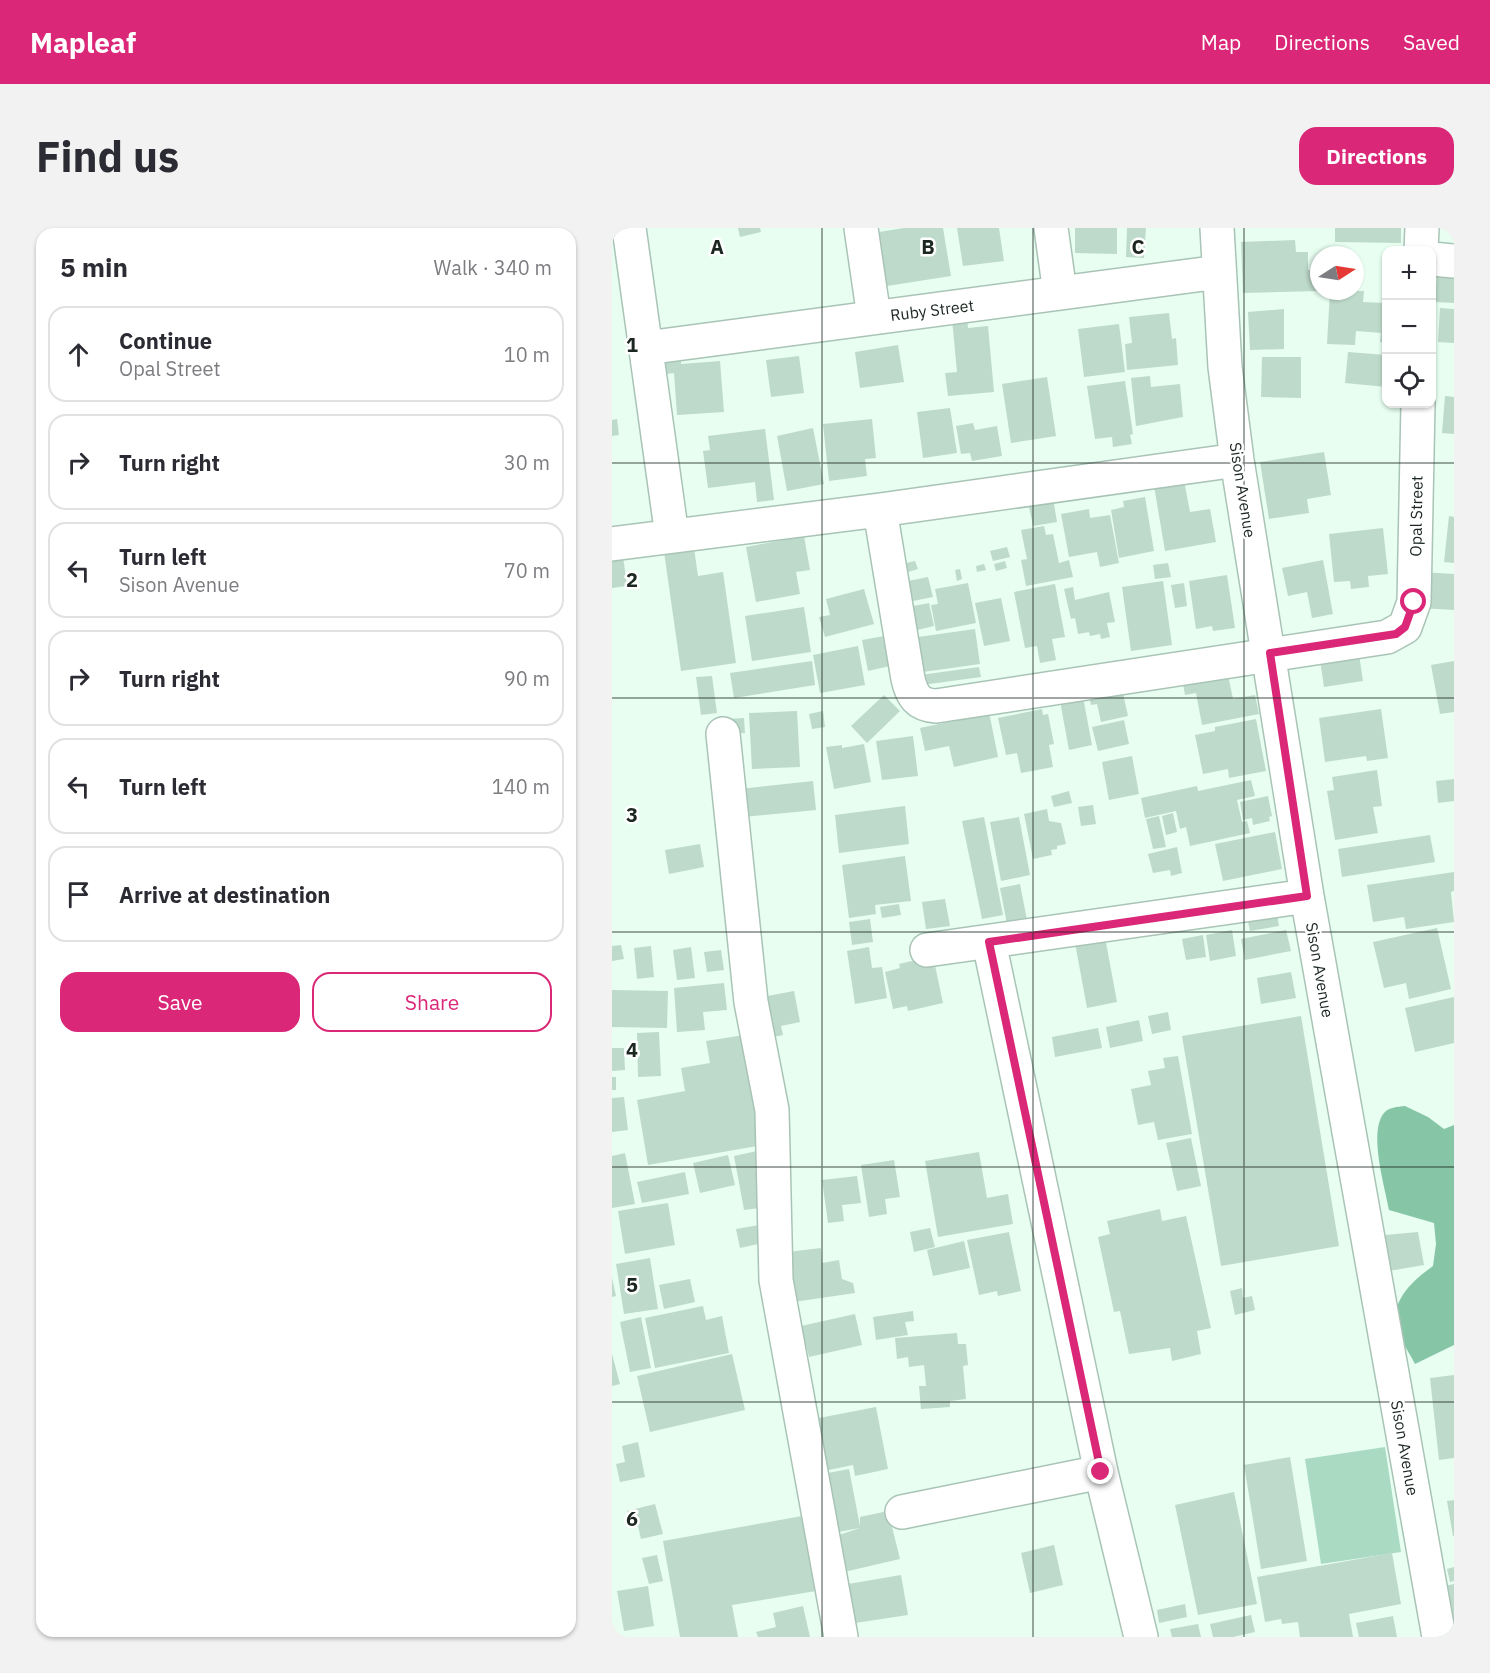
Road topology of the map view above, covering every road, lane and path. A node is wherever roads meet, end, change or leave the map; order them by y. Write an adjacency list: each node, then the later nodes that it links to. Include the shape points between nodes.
1 (629, 228): 12 (street)
2 (861, 228): 11 (street)
3 (1051, 228): 10 (street)
4 (1217, 228): 9 (street, Sison Avenue)
5 (1422, 228): 6 (street)
6 (1421, 246)
7 (1436, 259): 8 (street)
8 (1454, 261)
9 (1219, 272): 10 (street, Ruby Street); 14 (street, Sison Avenue)
10 (1060, 293): 11 (street, Ruby Street)
11 (873, 318): 12 (street, Ruby Street)
12 (646, 348): 16 (street)
13 (1418, 408): 18 (street, Opal Street, via 1414,602 1405,627 1387,637)
14 (1237, 460): 15 (street); 18 (street, Sison Avenue)
15 (880, 510): 16 (street); 18 (street, via 908,679 916,700 924,705)
16 (672, 536): 17 (street)
17 (612, 544)
18 (1270, 653): 20 (street, Sison Avenue)
19 (723, 734): 25 (street, via 751,1002 772,1110 776,1280)
20 (1307, 896): 21 (street); 27 (street, Sison Avenue)
21 (989, 942): 22 (street); 23 (street)
22 (927, 950)
23 (1101, 1472): 24 (street); 26 (street)
24 (902, 1512)
25 (841, 1637)
26 (1140, 1637)
27 (1438, 1637)

